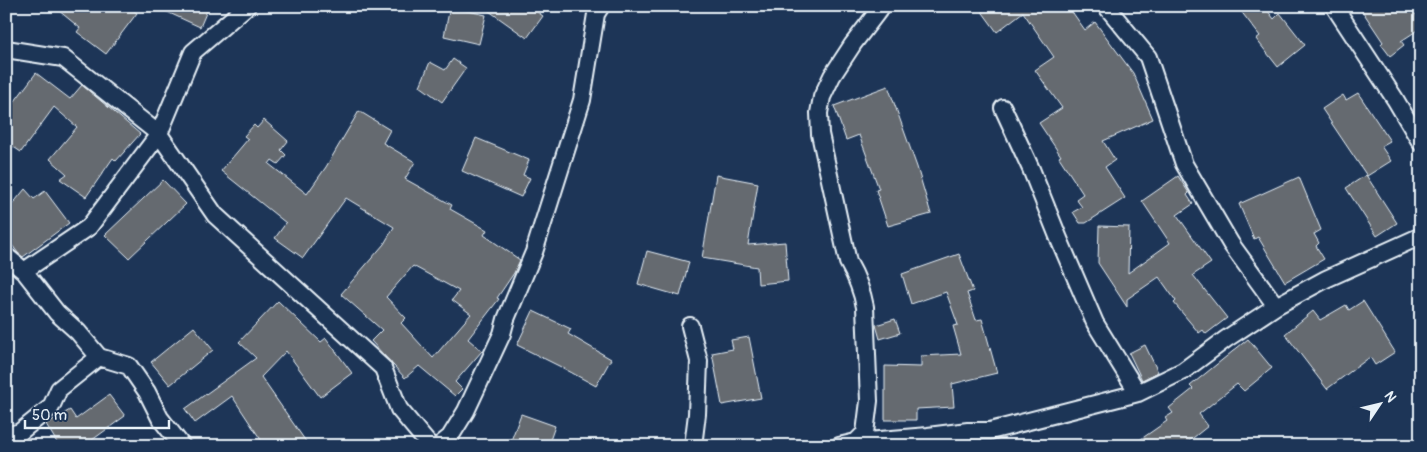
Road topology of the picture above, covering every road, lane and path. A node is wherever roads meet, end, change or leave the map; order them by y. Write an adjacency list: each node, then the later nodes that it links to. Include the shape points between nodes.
1 (247, 6): 8 (street, via 193,52)
2 (601, 6): 21 (street, via 596,14 582,100 534,252 502,334 466,411 450,437)
3 (882, 6): 18 (street, via 832,76 819,113 820,134 848,262 856,276 865,307 869,400 865,433)
4 (1106, 6): 13 (street, via 1148,57 1184,164 1232,244)
5 (1334, 6): 9 (street)
6 (6, 49): 8 (street, via 63,58)
7 (1003, 108): 16 (street, via 1032,169 1095,323)
8 (159, 134): 12 (street, via 89,226); 20 (street, via 215,215 383,368 399,409)
9 (1421, 143)
10 (1421, 236): 13 (street, via 1326,279)
11 (6, 256): 12 (street)
12 (24, 271): 15 (street, via 57,313)
13 (1276, 306): 16 (street, via 1183,371)
14 (690, 326): 22 (street, via 700,361)
15 (99, 357): 17 (street, via 59,389 51,407 20,432); 19 (street, via 129,366 160,418)
16 (1138, 393): 18 (street, via 990,431)
17 (6, 436)
18 (856, 442): 23 (street)
19 (182, 446)
20 (430, 446)
21 (439, 446)
22 (693, 446)
23 (839, 446)

